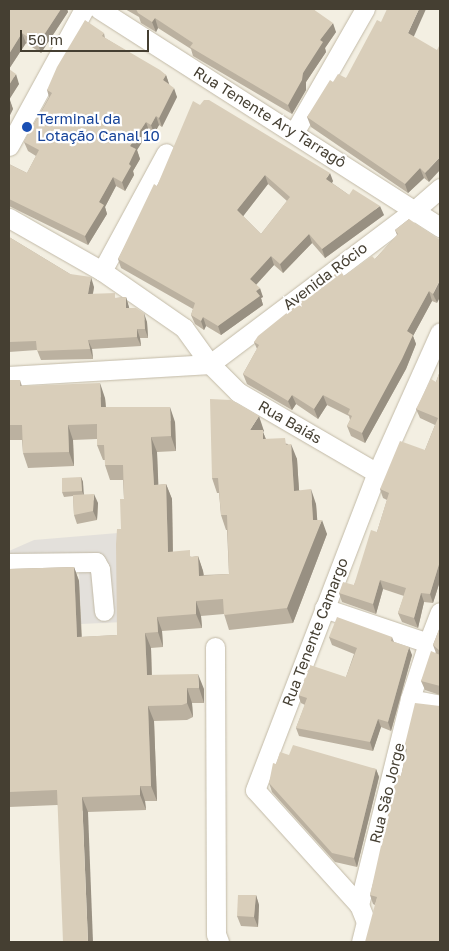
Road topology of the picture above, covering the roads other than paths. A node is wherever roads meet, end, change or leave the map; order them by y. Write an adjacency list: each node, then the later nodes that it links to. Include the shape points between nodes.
1 (84, 9): 5 (street)
2 (99, 9): 4 (street, Rua Tenente Ary Tarragô)
3 (365, 9): 4 (street)
4 (295, 131): 8 (street, Rua Tenente Ary Tarragô)
5 (9, 146)
6 (166, 153): 11 (street)
7 (440, 188): 8 (street, Avenida Rócio)
8 (416, 209): 10 (street, Rua Tenente Ary Tarragô); 13 (street, Avenida Rócio)
9 (9, 218): 11 (street, Rua Baiás)
10 (440, 227)
11 (102, 271): 13 (street, Rua Baiás, via 184,328)
12 (440, 332): 15 (street, Rua Tenente Camargo)
13 (210, 364): 14 (street); 15 (street, Rua Baiás, via 238,392)
14 (9, 376)
15 (377, 473): 17 (street, Rua Tenente Camargo)
16 (9, 563): 18 (street, via 96,562 100,568)
17 (324, 608): 20 (street); 24 (street, Rua Tenente Camargo, via 255,790)
18 (104, 611)
19 (440, 612): 20 (street, Rua São Jorge)
20 (428, 643): 22 (street, Rua São Jorge)
21 (215, 647): 25 (street, via 216,934)
22 (410, 699): 23 (street); 24 (street, Rua São Jorge)
23 (440, 705)
24 (359, 906): 26 (street, Rua São Jorge, via 366,922)
25 (219, 942)
26 (361, 942)

